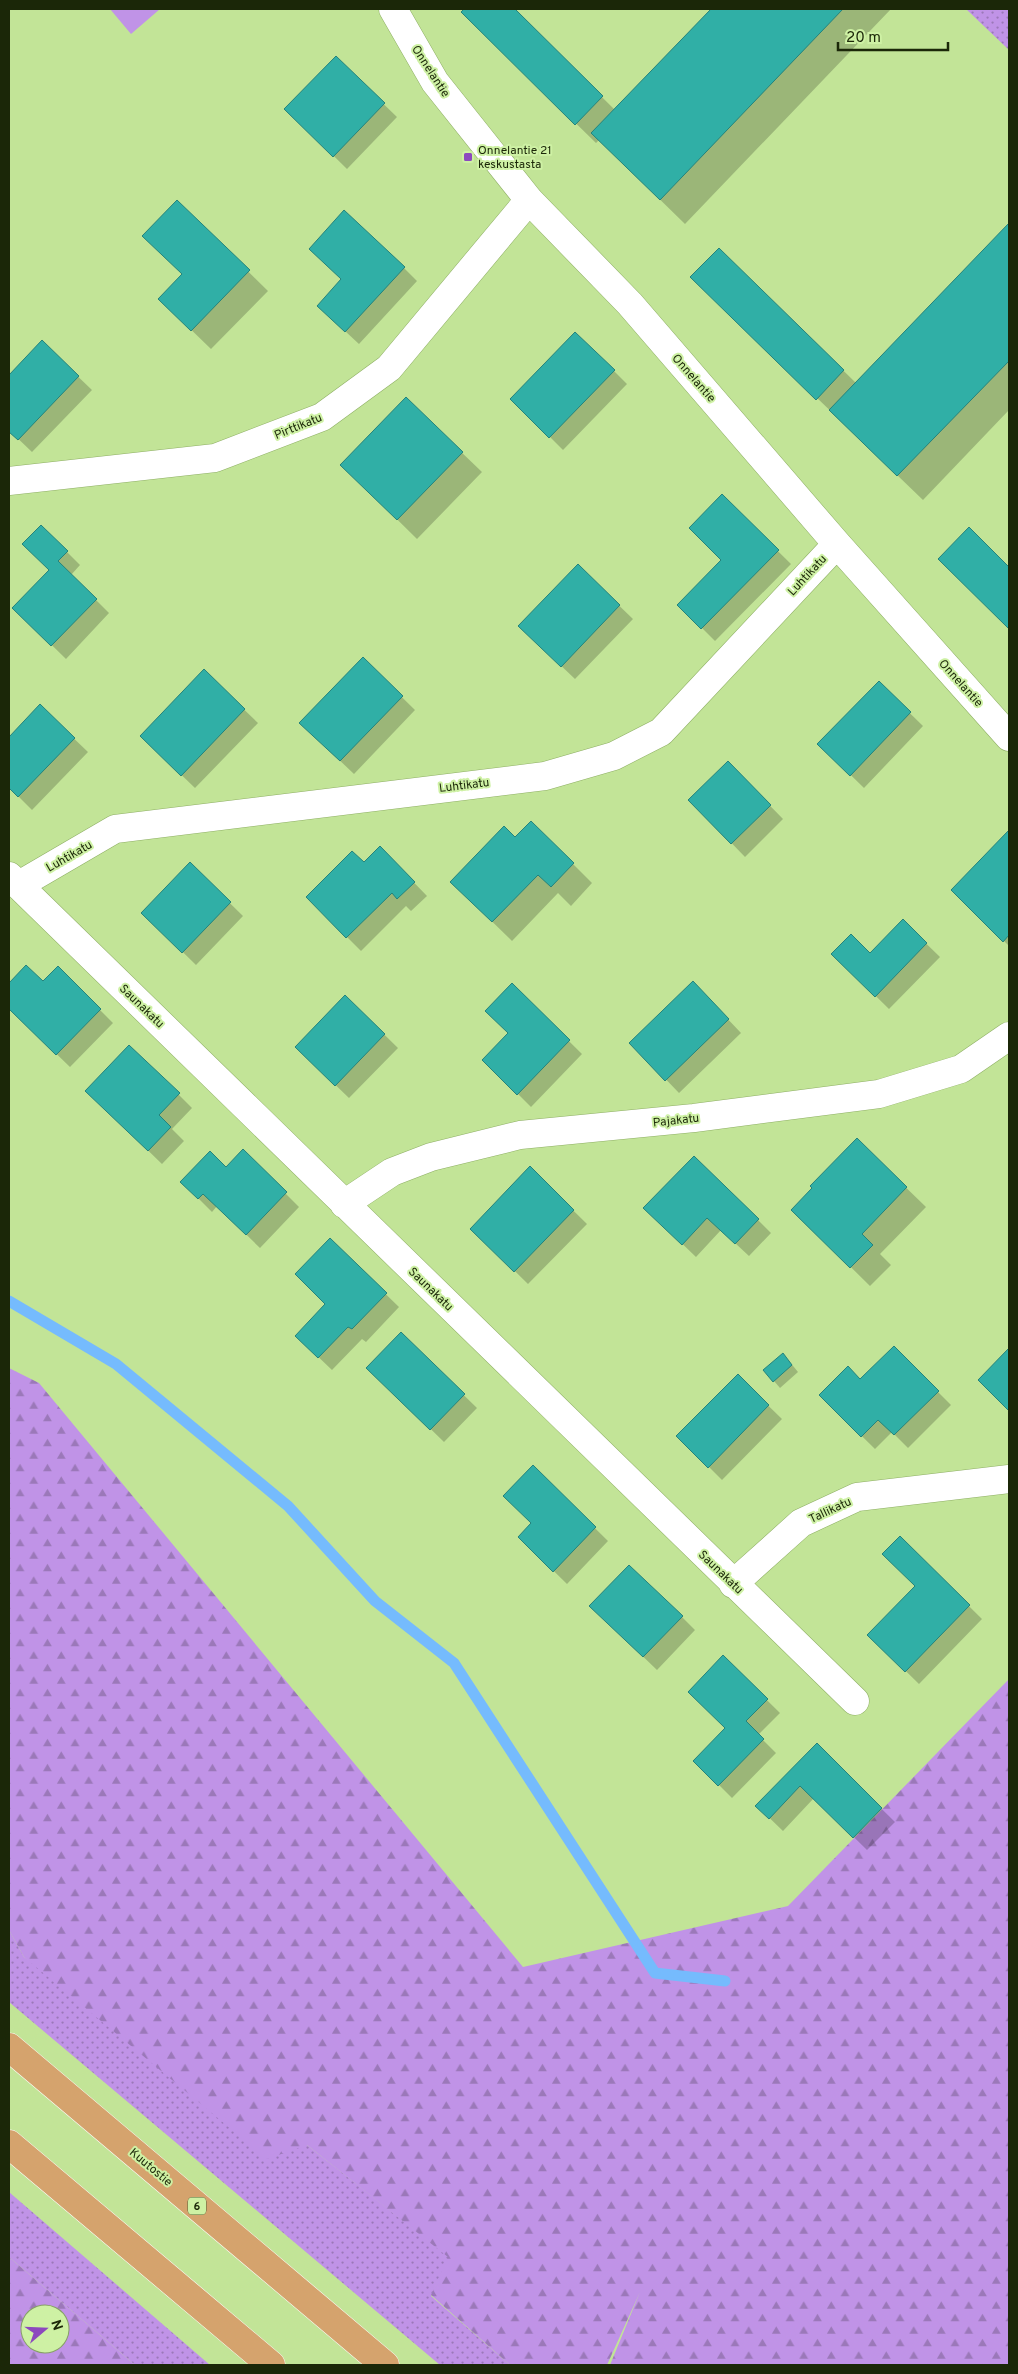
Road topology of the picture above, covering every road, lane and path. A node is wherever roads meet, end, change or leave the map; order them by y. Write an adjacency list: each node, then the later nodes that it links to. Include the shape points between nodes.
1 (393, 9): 2 (street, Onnelantie, via 435,82)
2 (529, 200): 3 (street, Pirttikatu, via 389,368 322,417 216,458); 4 (street, Onnelantie, via 630,304)
3 (9, 481)
4 (837, 544): 5 (street, Onnelantie); 6 (street, Luhtikatu, via 661,732 614,756 545,776 115,829)
5 (1009, 737)
6 (14, 880): 8 (street, Saunakatu)
7 (1009, 1036): 8 (street, Pajakatu, via 961,1069 879,1094 694,1118 520,1135 431,1157 392,1172)
8 (344, 1204): 10 (street, Saunakatu)
9 (1009, 1479): 10 (street, Tallikatu, via 857,1497 801,1523)
10 (733, 1584): 11 (street, Saunakatu)
11 (855, 1702)
12 (9, 2047): 15 (highway, Kuutostie / 6)
13 (9, 2144): 14 (highway)
14 (271, 2365)
15 (385, 2365)

